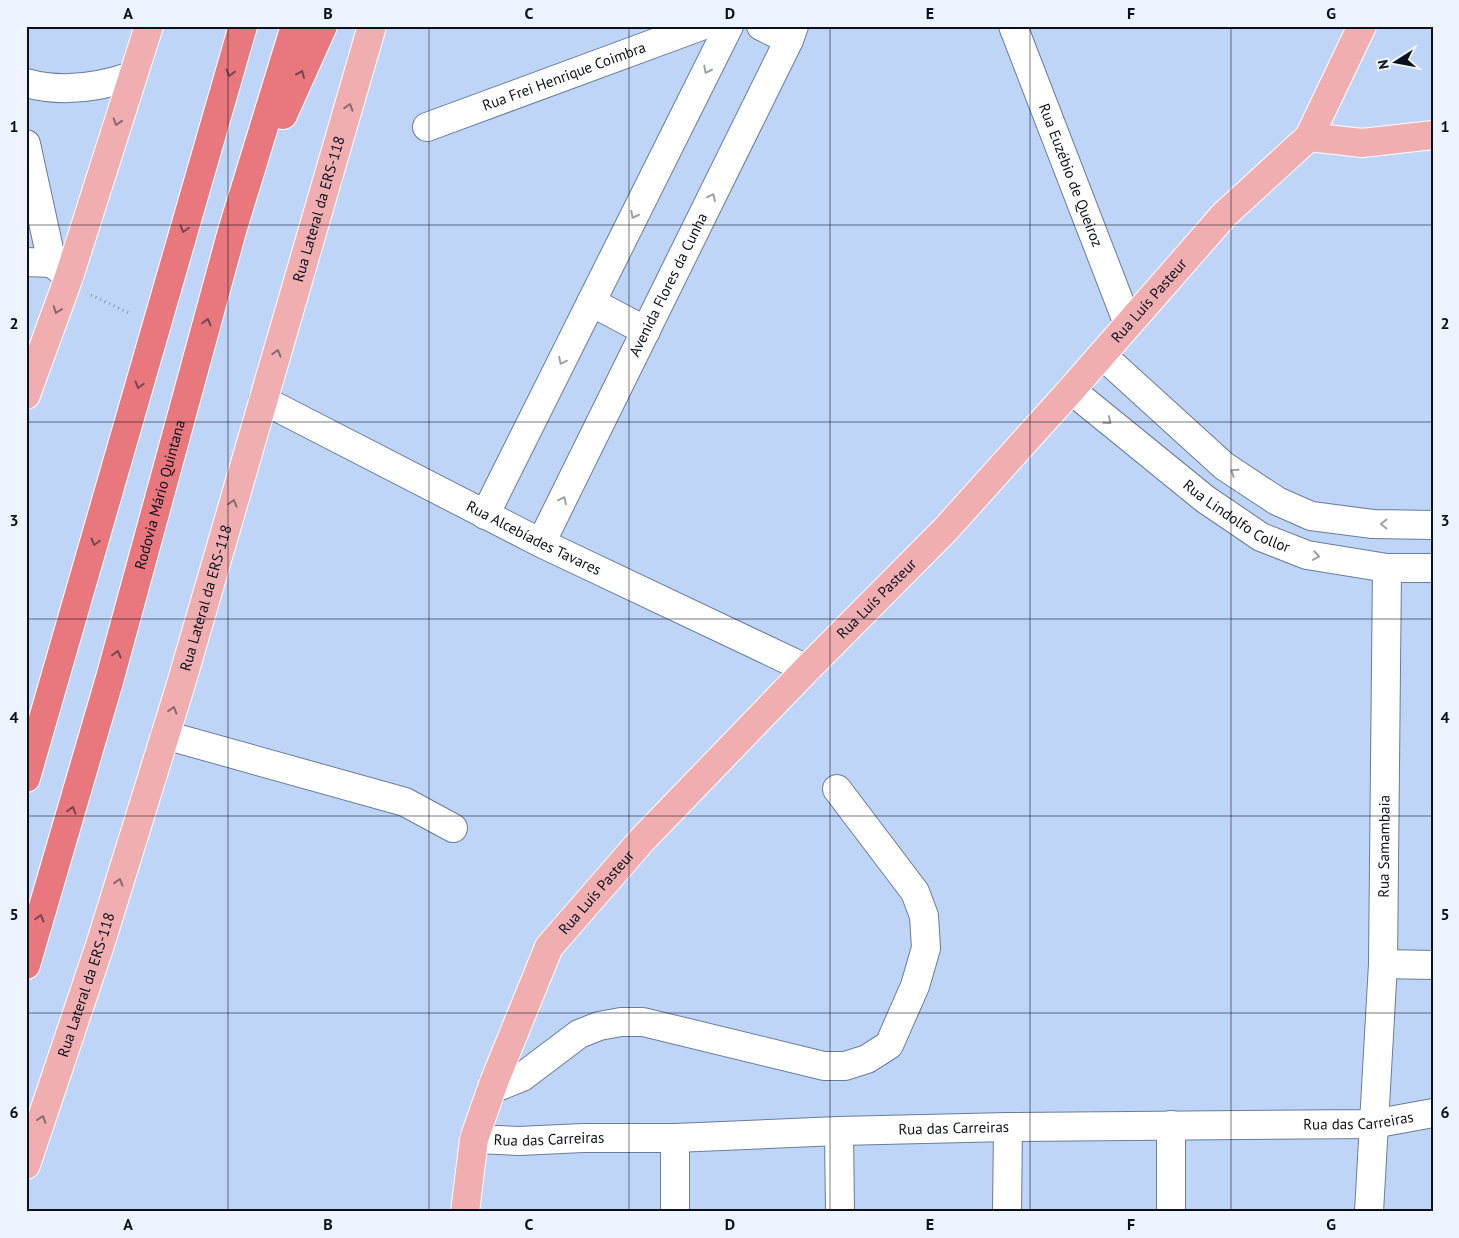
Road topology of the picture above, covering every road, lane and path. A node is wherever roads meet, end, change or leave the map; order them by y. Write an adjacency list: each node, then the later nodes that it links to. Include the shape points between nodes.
1 (149, 26): 12 (main road)
2 (243, 26): 22 (highway, one-way to 22)
3 (295, 26): 18 (highway, Rodovia Mário Quintana)
4 (323, 26): 18 (highway, one-way to 4)
5 (372, 26): 27 (main road, Rua Lateral da ERS-118, one-way to 5)
6 (701, 26): 14 (street, Rua Frei Henrique Coimbra)
7 (729, 26): 20 (street, one-way to 20)
8 (761, 26): 11 (street)
9 (1013, 26): 21 (street, Rua Euzébio de Queiroz)
10 (1362, 26): 16 (main road)
11 (791, 33): 23 (street, Avenida Flores da Cunha, one-way to 11)
12 (132, 76): 13 (street, via 82,88 56,89); 19 (main road, one-way to 19)
13 (26, 83)
14 (427, 127)
15 (1433, 135): 16 (main road, via 1362,143)
16 (1309, 137): 21 (main road, Rua Luís Pasteur, via 1225,214)
17 (26, 144): 19 (street)
18 (232, 230): 41 (highway, Rodovia Mário Quintana, one-way to 18, via 110,678)
19 (49, 267): 22 (path, via 83,291); 26 (main road, one-way to 26)
20 (591, 302): 23 (street); 28 (street, one-way to 28)
21 (1128, 324): 24 (main road, Rua Luís Pasteur)
22 (156, 326): 34 (highway, one-way to 34)
23 (646, 331): 30 (street, Avenida Flores da Cunha, one-way to 23)
24 (1102, 355): 25 (main road, Rua Luís Pasteur); 29 (street, one-way to 24, via 1373,524 1311,516 1277,502 1224,466)
25 (1071, 390): 31 (street, Rua Lindolfo Collor, one-way to 31, via 1205,499 1261,537 1307,555); 33 (main road, Rua Luís Pasteur, via 946,529)
26 (26, 394)
27 (263, 400): 28 (street, Rua Alcebíades Tavares); 35 (main road, Rua Lateral da ERS-118, one-way to 27)
28 (485, 515): 30 (street, Rua Alcebíades Tavares)
29 (1433, 525)
30 (541, 544): 33 (street, Rua Alcebíades Tavares)
31 (1387, 568): 32 (street, Rua Lindolfo Collor); 40 (street, Rua Samambaia)
32 (1433, 568)
33 (807, 669): 43 (main road, Rua Luís Pasteur, via 642,840 549,947)
34 (45, 716): 36 (highway); 37 (highway)
35 (165, 735): 39 (street, via 404,802); 51 (main road, Rua Lateral da ERS-118, one-way to 35, via 100,945)
36 (26, 745)
37 (26, 778)
38 (837, 789): 43 (street, via 915,892 924,916 926,948 915,986 888,1045 867,1059 845,1066 824,1066 643,1022 621,1022 579,1034 522,1077 497,1087)
39 (452, 828)
40 (1383, 964): 42 (street); 45 (street, Rua Samambaia)
41 (26, 965)
42 (1433, 965)
43 (494, 1082): 50 (main road, Rua Luís Pasteur)
44 (1433, 1113): 45 (street, Rua das Carreiras)
45 (1373, 1124): 46 (street, Rua das Carreiras); 57 (street, Rua Samambaia)
46 (1171, 1125): 47 (street, Rua das Carreiras); 56 (street)
47 (1008, 1127): 48 (street, Rua das Carreiras); 55 (street)
48 (839, 1131): 49 (street, Rua das Carreiras); 54 (street)
49 (675, 1138): 50 (street, Rua das Carreiras); 53 (street)
50 (474, 1139): 52 (main road, Rua Luís Pasteur)
51 (26, 1165)
52 (465, 1212)
53 (675, 1212)
54 (840, 1212)
55 (1007, 1212)
56 (1171, 1212)
57 (1369, 1212)

